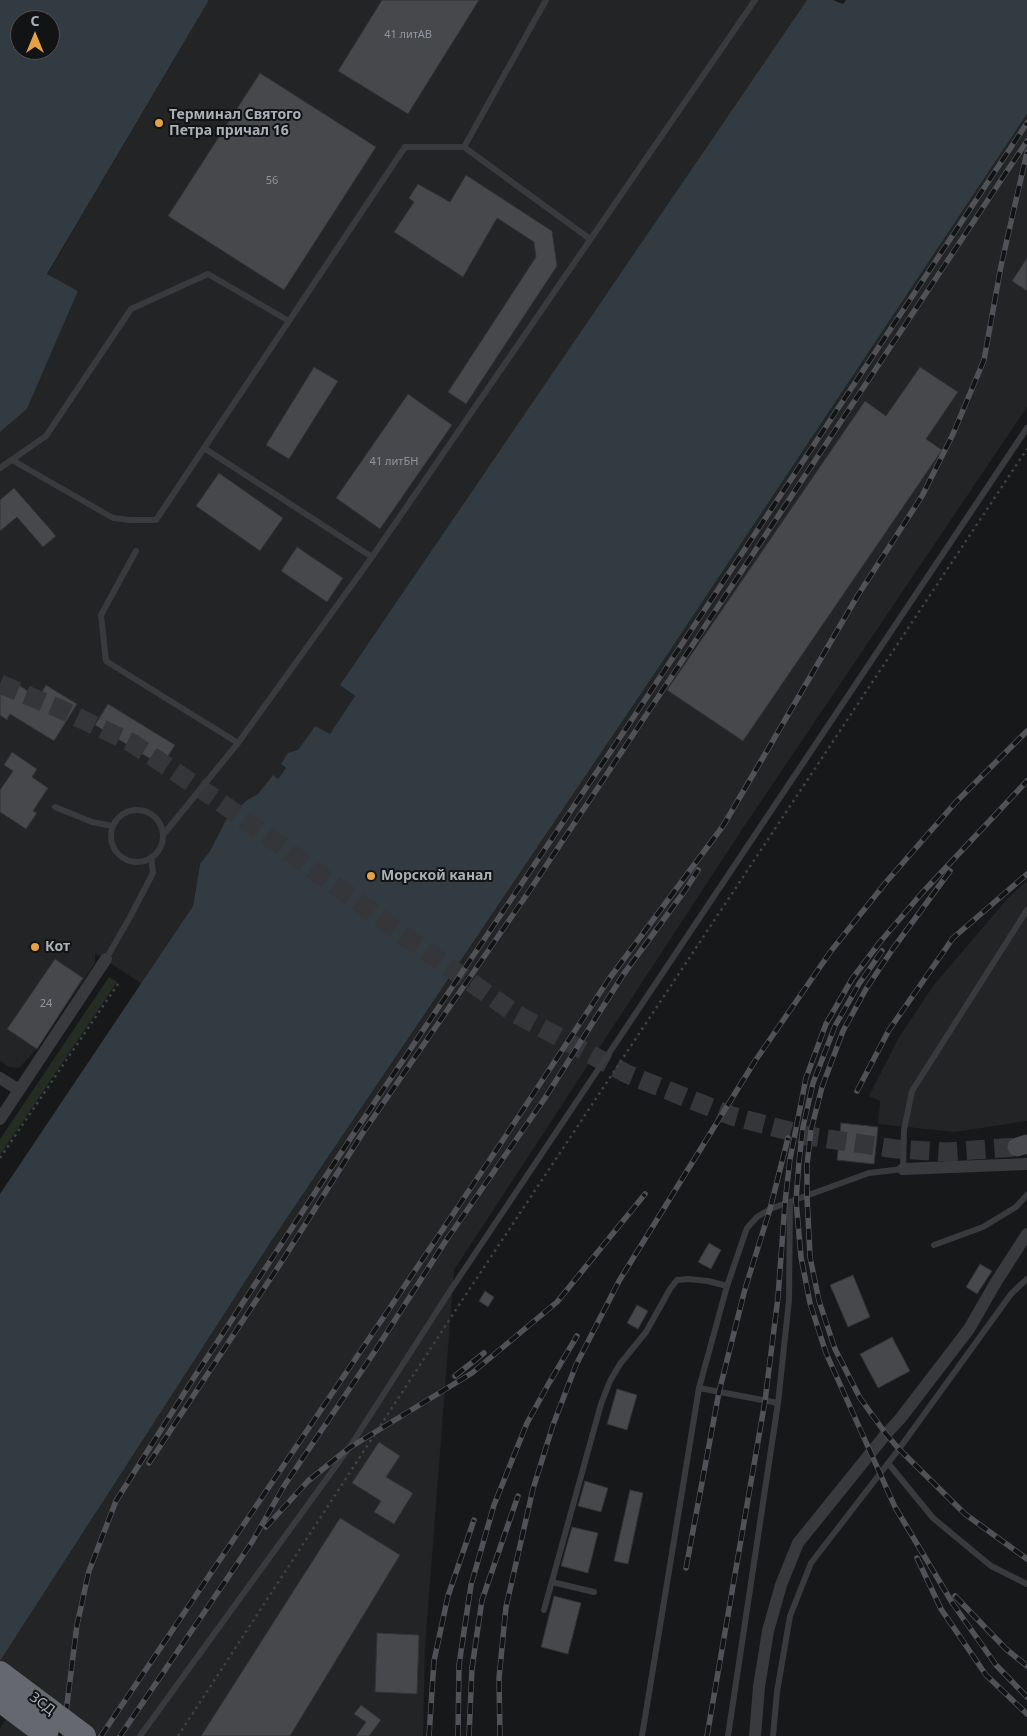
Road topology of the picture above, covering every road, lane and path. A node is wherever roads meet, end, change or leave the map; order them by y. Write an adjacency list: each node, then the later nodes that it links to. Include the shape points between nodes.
1 (546, 0): 3 (lane)
2 (755, 0): 4 (lane)
3 (464, 147): 4 (lane); 5 (lane, via 405,147)
4 (590, 239): 12 (lane)
5 (289, 321): 7 (lane); 9 (lane, via 208,274 131,309 46,436)
6 (1027, 428): 44 (lane, via 448,1294 349,1448)
7 (204, 448): 9 (lane, via 156,520 113,518); 12 (lane)
8 (1027, 448): 45 (path, via 461,1302)
9 (12, 460): 10 (lane)
10 (0, 468)
11 (136, 551): 13 (lane, via 101,615 106,661)
12 (372, 557): 13 (lane)
13 (238, 743): 16 (lane)
14 (55, 807): 15 (lane, via 92,822)
15 (112, 826): 16 (lane, via 126,811 137,809 156,817); 17 (lane, via 110,836 118,854 137,862)
16 (164, 835): 17 (lane, via 162,846)
17 (151, 857): 19 (lane, via 153,873)
18 (1027, 910): 26 (lane, via 912,1091 904,1130)
19 (106, 960): 22 (street)
20 (120, 981): 24 (path)
21 (0, 1078): 22 (street)
22 (19, 1090): 23 (street)
23 (0, 1119)
24 (0, 1158)
25 (1027, 1164): 26 (street)
26 (904, 1170): 28 (lane, via 869,1173)
27 (1027, 1194): 30 (lane, via 1016,1207 983,1228)
28 (790, 1202): 32 (lane, via 770,1209 747,1228); 34 (lane, via 789,1300)
29 (1027, 1234): 48 (street, via 968,1329 900,1419 798,1543 768,1630)
30 (934, 1245)
31 (1027, 1279): 35 (lane, via 1011,1294)
32 (727, 1286): 33 (lane); 36 (lane, via 708,1281 677,1280 646,1332 620,1364 601,1404)
33 (699, 1388): 34 (lane); 46 (lane)
34 (778, 1403): 47 (lane)
35 (888, 1463): 37 (lane, via 932,1518 991,1566); 49 (lane, via 811,1563 790,1616 776,1692)
36 (552, 1582): 38 (lane); 39 (lane)
37 (1027, 1584)
38 (594, 1592)
39 (544, 1610)
40 (0, 1672): 43 (highway, ЗСД, bridge)
41 (0, 1700): 42 (highway, ЗСД)
42 (48, 1736)
43 (84, 1736)
44 (140, 1736)
45 (178, 1736)
46 (642, 1736)
47 (728, 1736)
48 (755, 1736)
49 (773, 1736)

